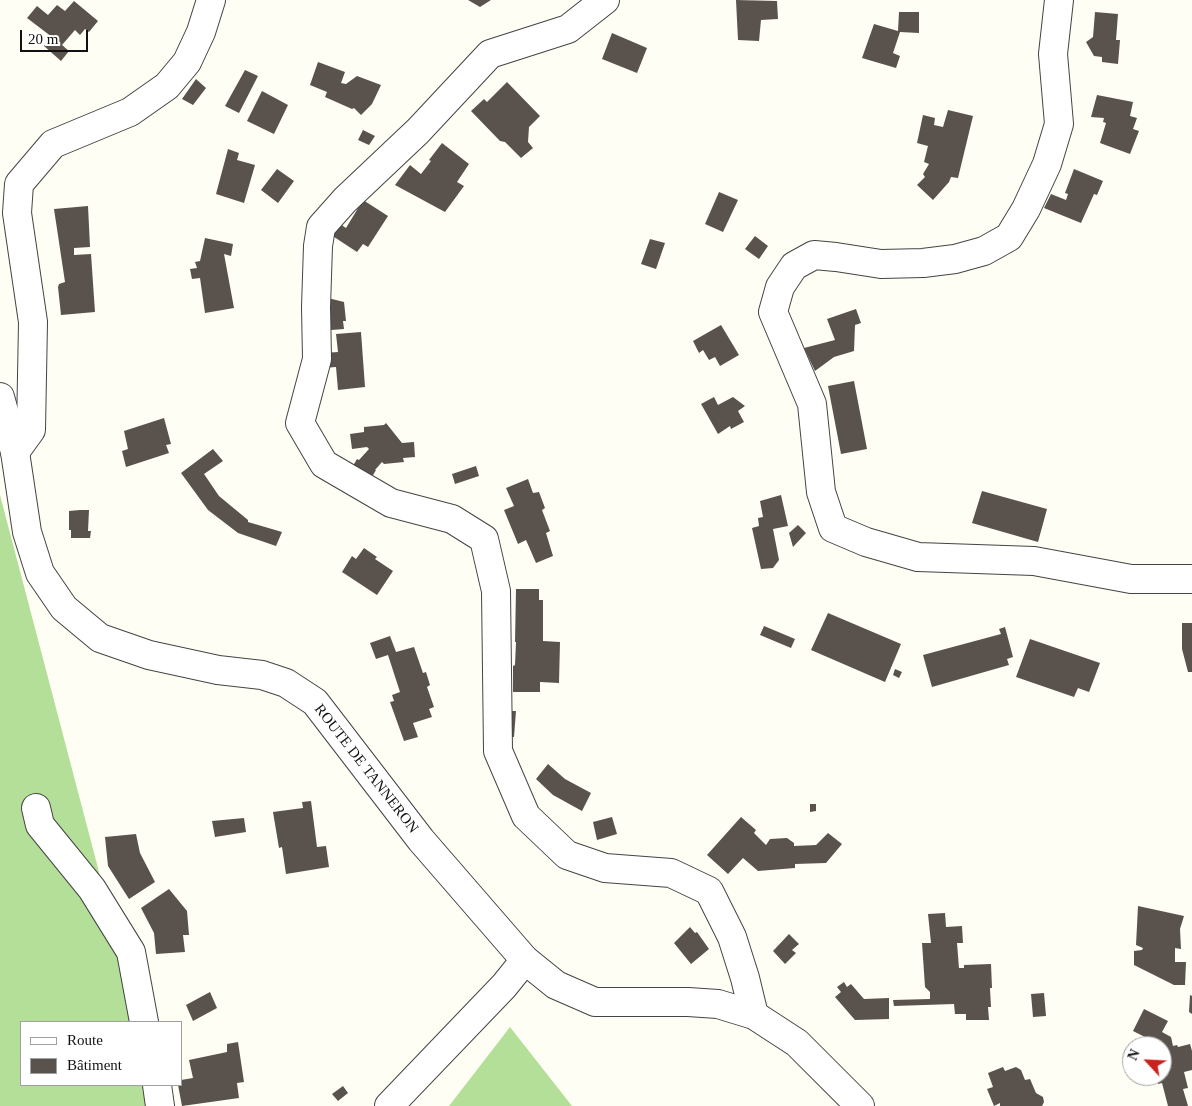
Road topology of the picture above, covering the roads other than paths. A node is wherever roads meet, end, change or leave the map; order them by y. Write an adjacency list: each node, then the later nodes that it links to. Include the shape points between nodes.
1 (211, 0): 5 (street, via 201,32 186,62 167,86 130,112 52,144 19,184 16,213 33,322 31,430)
2 (605, 0): 9 (street, via 568,29 490,54 321,227 316,307 317,358 300,423 324,464 391,503 452,519 484,539 496,591 498,751 526,816 567,855 605,868 671,873 709,890 732,937)
3 (1059, 0): 6 (street, via 1053,54 1059,124 1047,164 1009,237 984,250 955,259 923,263 881,264 814,255 794,266 780,286 772,312 812,404 821,492 833,528 866,542 918,557 1034,561 1131,579)
4 (0, 397): 5 (street, ROUTE DE TANNERON)
5 (15, 452): 8 (street, ROUTE DE TANNERON, via 27,532 40,573 64,608 100,638 149,655 218,670 262,675 286,683 315,702 421,840)
6 (1192, 579)
7 (36, 808): 10 (street, via 40,825 92,890 131,952)
8 (525, 960): 9 (street, ROUTE DE TANNERON, via 556,985 595,1002 718,1004); 13 (street)
9 (754, 1015): 14 (street, ROUTE DE TANNERON, via 797,1044)
10 (144, 1021)
11 (157, 1086): 12 (street)
12 (160, 1106)
13 (389, 1106)
14 (860, 1106)

